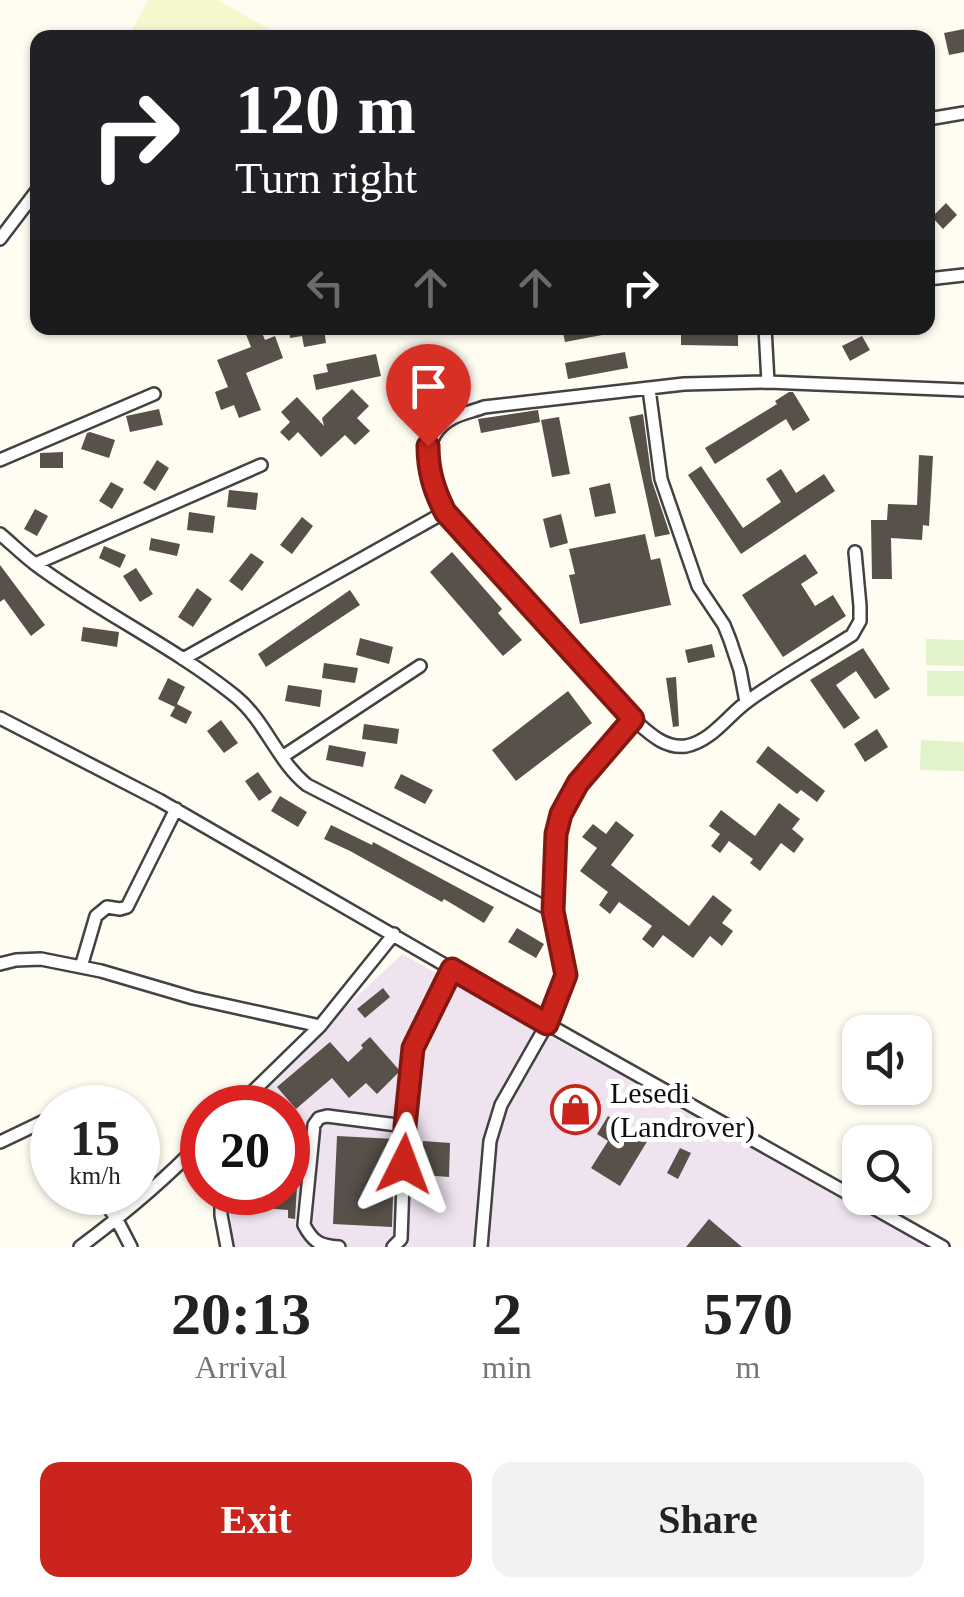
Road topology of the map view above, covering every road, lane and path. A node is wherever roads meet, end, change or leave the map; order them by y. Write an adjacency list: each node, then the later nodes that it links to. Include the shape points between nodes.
1 (964, 113): 2 (street)
2 (935, 119)
3 (30, 200): 4 (street)
4 (0, 239)
5 (964, 275): 6 (street)
6 (935, 278)
7 (765, 335): 8 (street)
8 (768, 382): 9 (street); 10 (street)
9 (649, 389): 14 (street, via 484,407 454,418 428,446 434,490); 20 (street, via 662,479 698,586 730,640)
10 (964, 390)
11 (154, 394): 12 (street)
12 (0, 460)
13 (260, 465): 17 (street)
14 (445, 512): 18 (street); 22 (street)
15 (0, 534): 17 (street)
16 (855, 552): 20 (street, via 860,621 852,634)
17 (35, 564): 18 (street)
18 (183, 660): 23 (street, via 245,705)
19 (420, 666): 23 (street)
20 (746, 702): 22 (street, via 709,735 684,746 657,739)
21 (0, 718): 24 (street)
22 (633, 719): 25 (street, via 578,783 561,814)
23 (282, 757): 25 (street, via 307,785)
24 (176, 809): 26 (street); 28 (street, via 127,907 107,907 96,916)
25 (553, 911): 30 (street, via 566,975)
26 (394, 934): 29 (street); 31 (street)
27 (0, 964): 28 (street, via 41,959)
28 (81, 967): 31 (street)
29 (452, 969): 30 (street); 33 (street, via 413,1048)
30 (547, 1024): 45 (street, via 493,1124); 46 (street)
31 (320, 1026): 32 (street)
32 (260, 1085)
33 (405, 1126): 43 (street, via 327,1116 314,1125 304,1226 322,1246); 44 (street, via 402,1239)
34 (30, 1128): 35 (street)
35 (0, 1142)
36 (180, 1164): 39 (street)
37 (114, 1215): 39 (street)
38 (221, 1215): 42 (street)
39 (117, 1220): 40 (street); 41 (street)
40 (80, 1247)
41 (130, 1247)
42 (227, 1247)
43 (339, 1247)
44 (394, 1247)
45 (480, 1247)
46 (941, 1247)

